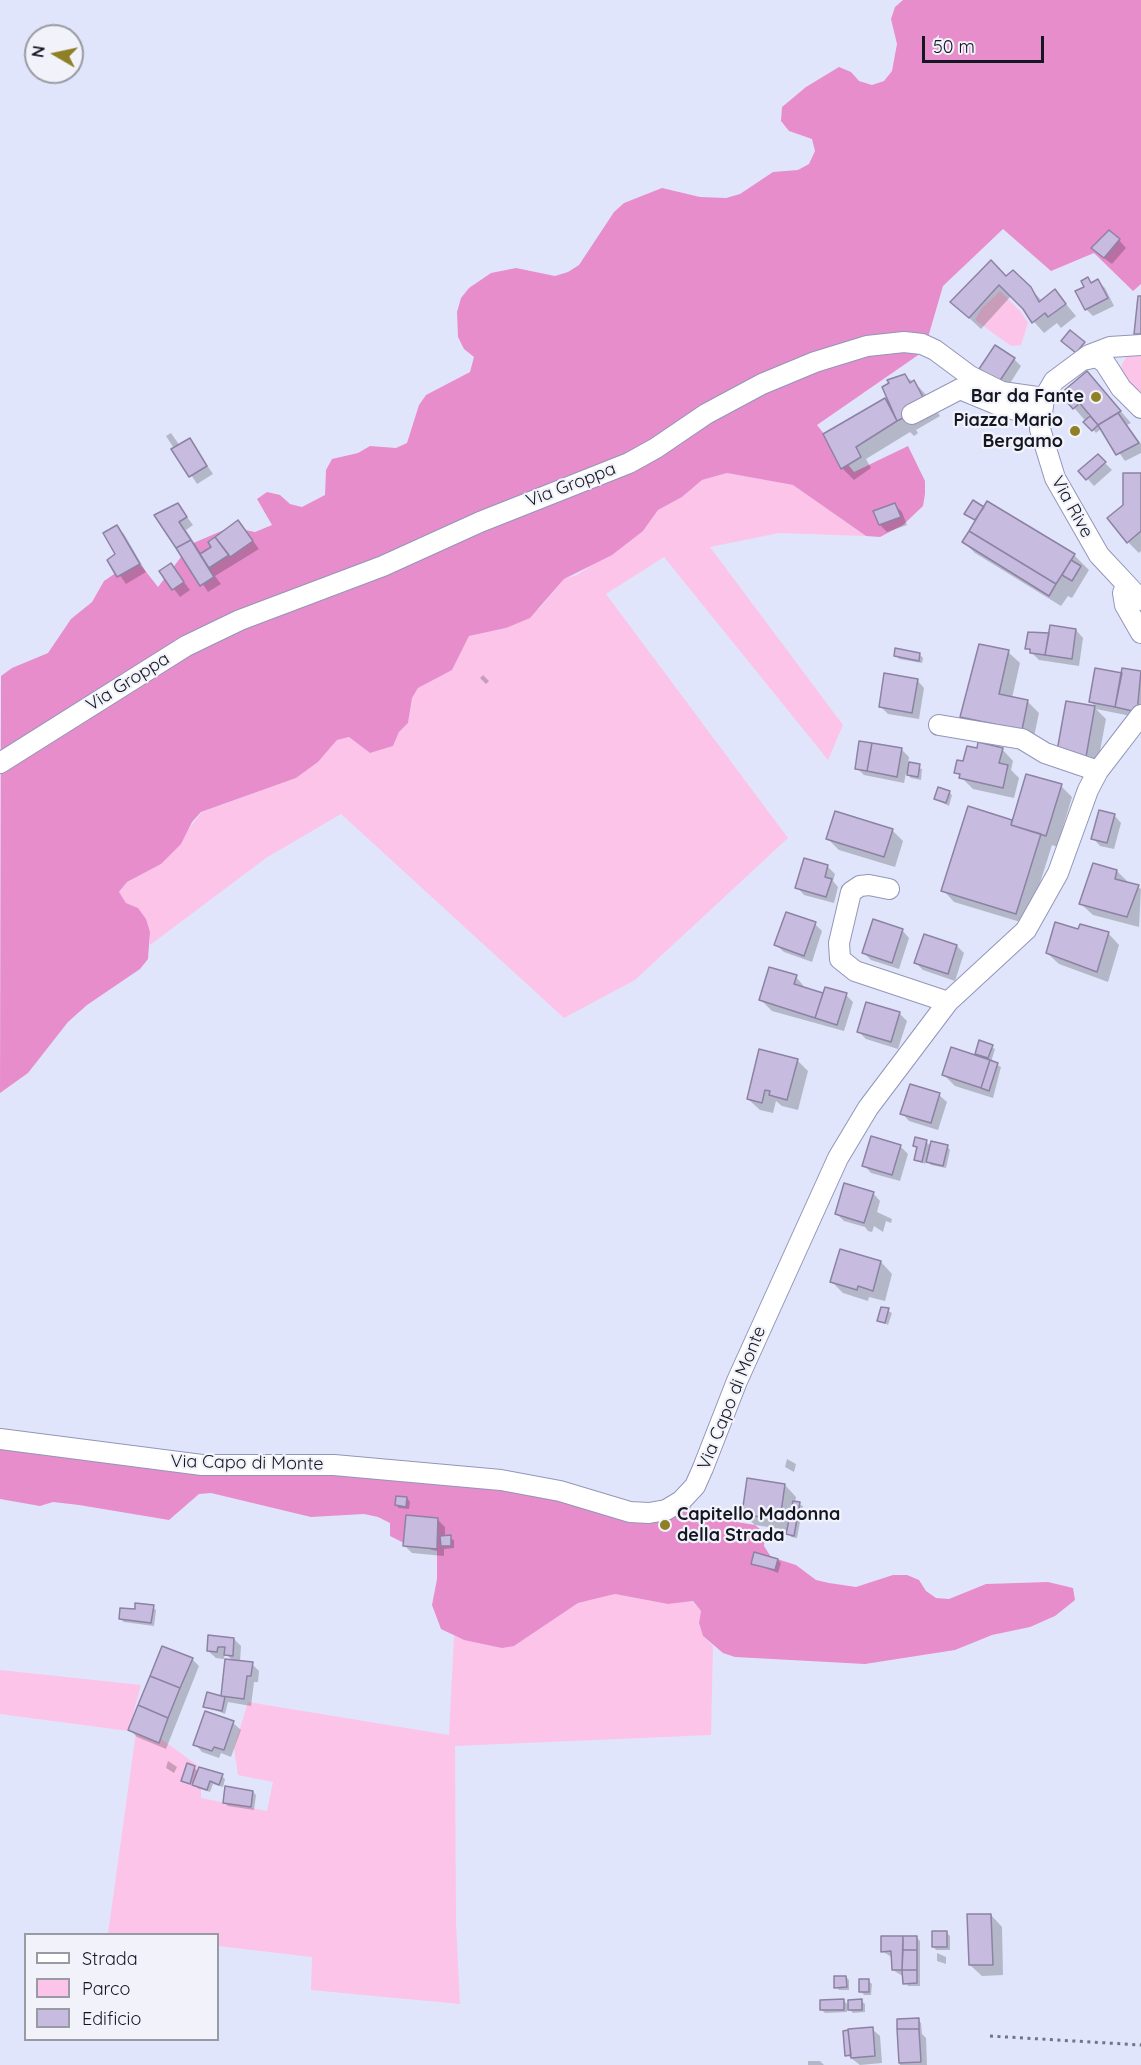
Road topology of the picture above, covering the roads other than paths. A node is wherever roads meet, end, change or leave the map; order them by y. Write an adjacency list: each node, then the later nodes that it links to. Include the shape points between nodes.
1 (1135, 345): 2 (street, via 1096,351); 3 (street, via 1117,360)
2 (1083, 360): 3 (street, via 1101,360); 4 (street, via 1054,381)
3 (1117, 382): 5 (street)
4 (1042, 408): 6 (street, via 1010,409 960,389); 7 (street, Via Rive, via 1047,460 1099,555); 12 (street, Via Groppa, via 970,376 922,344 867,346 815,362 706,414 629,463 500,513 383,566 240,620 186,646)
5 (1141, 408)
6 (912, 414)
7 (1126, 585): 8 (street, Via Rive); 9 (street, via 1125,605)
8 (1141, 600)
9 (1141, 633)
10 (1141, 714): 13 (street, Via Capo di Monte)
11 (939, 725): 13 (street, via 1022,739 1045,753)
12 (0, 763)
13 (1098, 771): 15 (street, Via Capo di Monte, via 1058,873 1026,930)
14 (889, 889): 15 (street, via 869,885 850,892 839,943 840,959 855,971)
15 (948, 1002): 16 (street, Via Capo di Monte, via 868,1108 838,1158 741,1371 695,1486 666,1510 630,1512 560,1491 501,1480 333,1465 202,1465)
16 (0, 1439)

